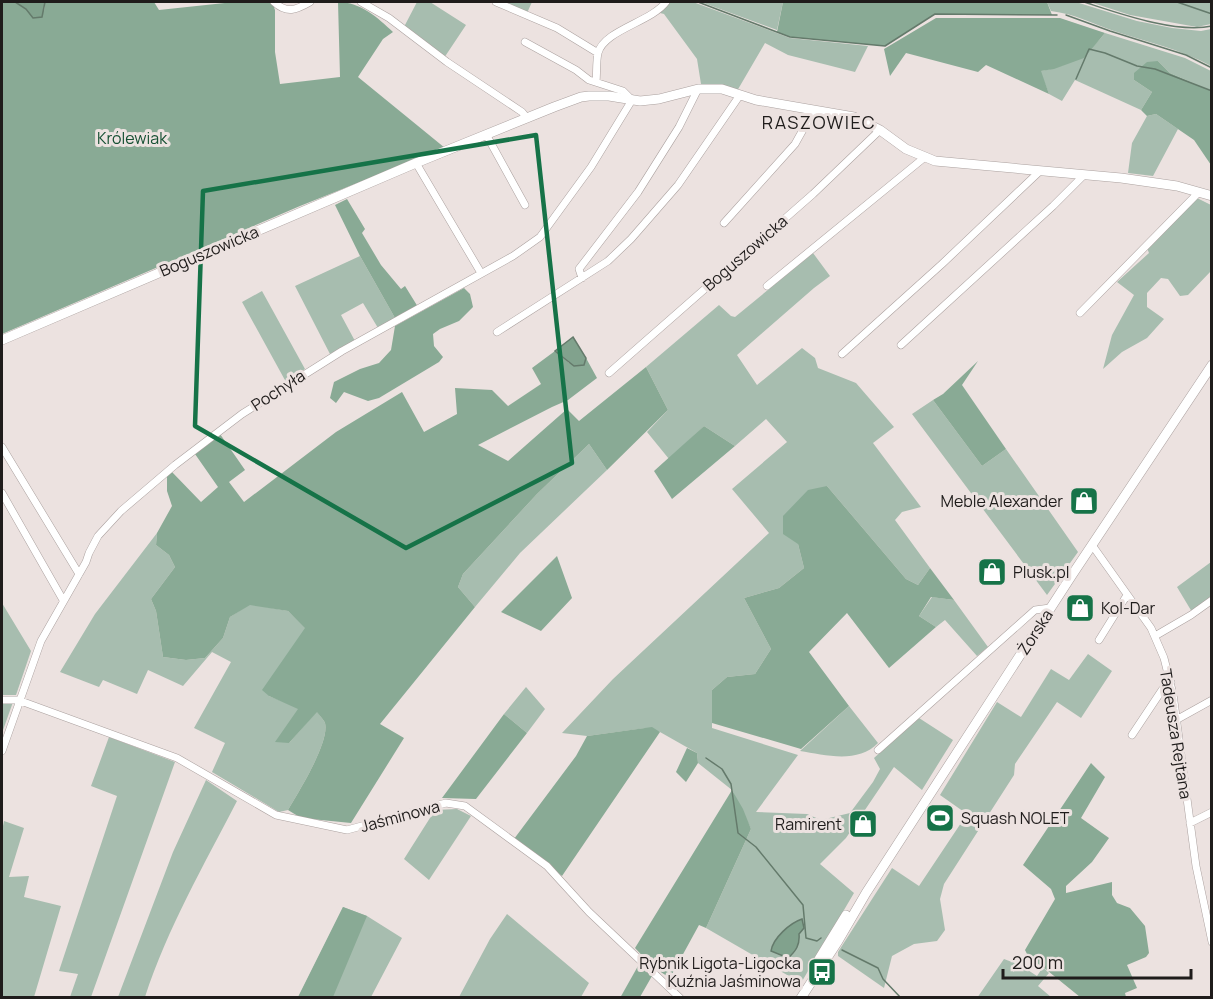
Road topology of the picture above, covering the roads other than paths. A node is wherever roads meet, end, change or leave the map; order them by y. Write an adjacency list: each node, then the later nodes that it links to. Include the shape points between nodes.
1 (274, 2): 2 (street, via 293,11)
2 (310, 2)
3 (361, 2): 13 (street)
4 (496, 2): 7 (street, via 557,28)
5 (666, 2): 7 (street, via 609,39)
6 (525, 42): 8 (street)
7 (598, 53): 8 (street)
8 (596, 82): 11 (street, via 623,91)
9 (698, 89): 10 (street, Boguszowicka, via 722,89); 11 (street, Boguszowicka, via 659,99); 25 (street, via 638,192 579,269)
10 (740, 95): 12 (street, Boguszowicka); 25 (street, via 670,194 608,261)
11 (632, 100): 13 (street, Boguszowicka, via 581,97); 24 (street, Pochyła, via 591,167 540,237)
12 (814, 110): 14 (street, Boguszowicka, via 854,117); 23 (street, via 795,144)
13 (527, 118): 15 (street, Boguszowicka)
14 (880, 130): 16 (street, Boguszowicka); 33 (street, Boguszowicka)
15 (487, 136): 17 (street, Boguszowicka); 22 (street)
16 (924, 157): 18 (street, Boguszowicka, via 963,165); 26 (street)
17 (416, 163): 24 (street); 29 (street, Boguszowicka)
18 (1040, 171): 19 (street, Boguszowicka); 31 (street)
19 (1084, 175): 20 (street, Boguszowicka); 30 (street)
20 (1199, 192): 21 (street, Boguszowicka); 27 (street)
21 (1212, 196)
22 (525, 205)
23 (724, 223)
24 (481, 273): 37 (street, Pochyła, via 292,380 242,414 121,511 98,536)
25 (582, 278): 28 (street)
26 (767, 286)
27 (1080, 313)
28 (498, 332)
29 (2, 340)
30 (901, 345)
31 (842, 354)
32 (1210, 372): 36 (street, Żorska)
33 (609, 374)
34 (2, 447): 37 (street)
35 (2, 493): 39 (street)
36 (1092, 545): 38 (street, Tadeusza Rejtana); 41 (street, Żorska)
37 (79, 574): 39 (street, Pochyła)
38 (1127, 595): 42 (street, Tadeusza Rejtana); 43 (street)
39 (63, 600): 46 (street, Pochyła, via 41,641)
40 (1212, 600): 42 (street)
41 (1050, 608): 50 (street, via 1035,610); 54 (street, Żorska)
42 (1155, 636): 44 (street, Tadeusza Rejtana)
43 (1099, 640)
44 (1171, 682): 48 (street, Tadeusza Rejtana); 49 (street)
45 (2, 700): 46 (street, Jaśminowa)
46 (18, 700): 51 (street, Pochyła); 56 (street, Jaśminowa, via 177,759 276,815 347,830 446,803 465,806 547,866 589,912)
47 (1212, 700): 48 (street)
48 (1176, 720): 53 (street, Tadeusza Rejtana)
49 (1132, 735)
50 (878, 750)
51 (2, 751)
52 (1212, 813): 53 (street)
53 (1190, 823): 55 (street, Tadeusza Rejtana)
54 (866, 893): 57 (street, Żorska, via 849,911); 58 (street, Żorska)
55 (1212, 942)
56 (680, 998)
57 (795, 998)
58 (801, 998)

